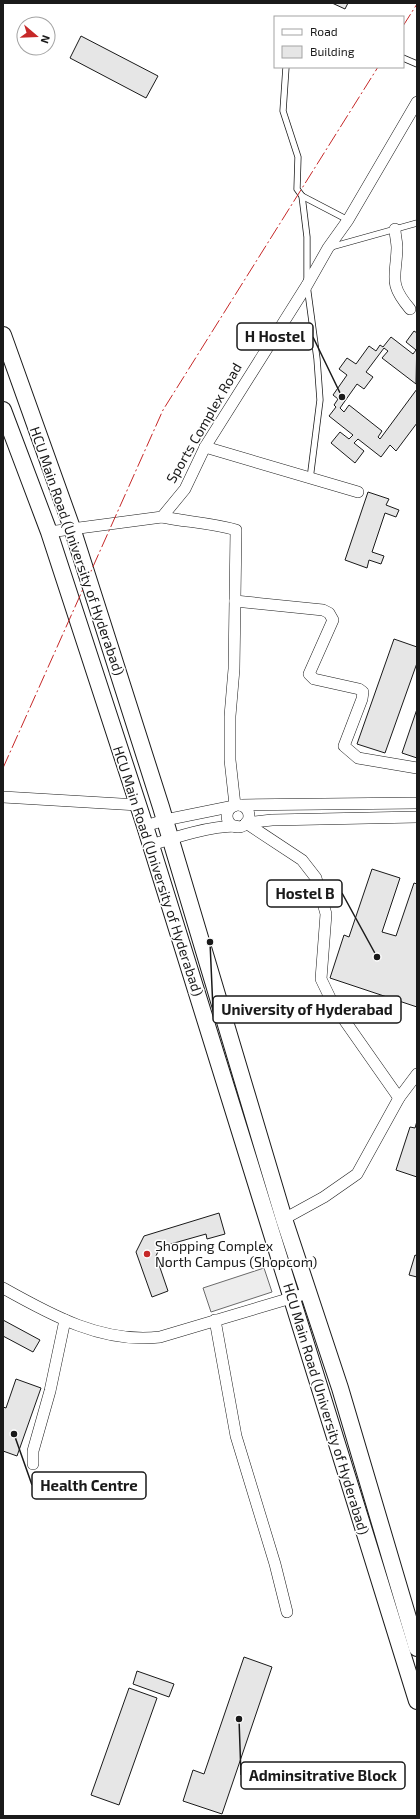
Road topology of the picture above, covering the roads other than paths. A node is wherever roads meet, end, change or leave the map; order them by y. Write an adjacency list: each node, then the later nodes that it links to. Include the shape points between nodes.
1 (404, 58): 2 (lane)
2 (417, 64)
3 (286, 68): 5 (lane, via 283,111 298,157 297,189)
4 (417, 102): 6 (street, Sports Complex Road)
5 (302, 196): 6 (lane); 10 (lane, via 307,237)
6 (348, 220): 9 (street, Sports Complex Road)
7 (417, 223): 8 (lane)
8 (395, 229): 9 (lane); 11 (street, via 397,248 394,284)
9 (328, 248): 10 (street, Sports Complex Road)
10 (306, 285): 14 (street, Sports Complex Road); 15 (lane, via 320,400)
11 (410, 308)
12 (3, 335): 18 (street, HCU Main Road (University of Hyderabad))
13 (3, 410): 19 (street, HCU Main Road (University of Hyderabad))
14 (205, 447): 15 (street); 17 (street, Sports Complex Road, via 185,489)
15 (310, 479): 16 (street)
16 (358, 492)
17 (162, 517): 18 (street); 20 (street, via 236,530)
18 (72, 528): 19 (street); 27 (street, HCU Main Road (University of Hyderabad))
19 (49, 532): 24 (street, HCU Main Road (University of Hyderabad))
20 (235, 600): 21 (street, via 322,610 329,613 333,620 309,674 314,679 363,692 344,746 358,758); 25 (street, via 230,760)
21 (417, 768)
22 (3, 797): 24 (street)
23 (417, 803): 25 (street)
24 (138, 805): 29 (street, HCU Main Road (University of Hyderabad))
25 (237, 805): 27 (street); 28 (street, via 249,813); 28 (street, via 229,810 227,817 230,823)
26 (417, 817): 28 (street, via 272,820)
27 (165, 820): 29 (street); 30 (street, HCU Main Road (University of Hyderabad))
28 (241, 825): 30 (street); 33 (street, via 302,860 316,878 326,914 321,979 333,1004)
29 (145, 826): 31 (street, HCU Main Road (University of Hyderabad))
30 (170, 839): 31 (street); 34 (street, HCU Main Road (University of Hyderabad))
31 (151, 845): 37 (street, HCU Main Road (University of Hyderabad))
32 (417, 1074): 33 (street)
33 (399, 1098): 34 (street, via 357,1174 324,1197)
34 (284, 1219): 36 (street, HCU Main Road (University of Hyderabad))
35 (3, 1288): 38 (street)
36 (308, 1293): 37 (street); 42 (street, HCU Main Road (University of Hyderabad), via 340,1388)
37 (291, 1299): 39 (street); 43 (street, HCU Main Road (University of Hyderabad))
38 (65, 1320): 39 (street, via 105,1335 139,1340 160,1337); 40 (street, via 50,1390 33,1451)
39 (215, 1320): 41 (street, via 236,1436)
40 (33, 1464)
41 (287, 1612)
42 (417, 1648)
43 (417, 1701)

